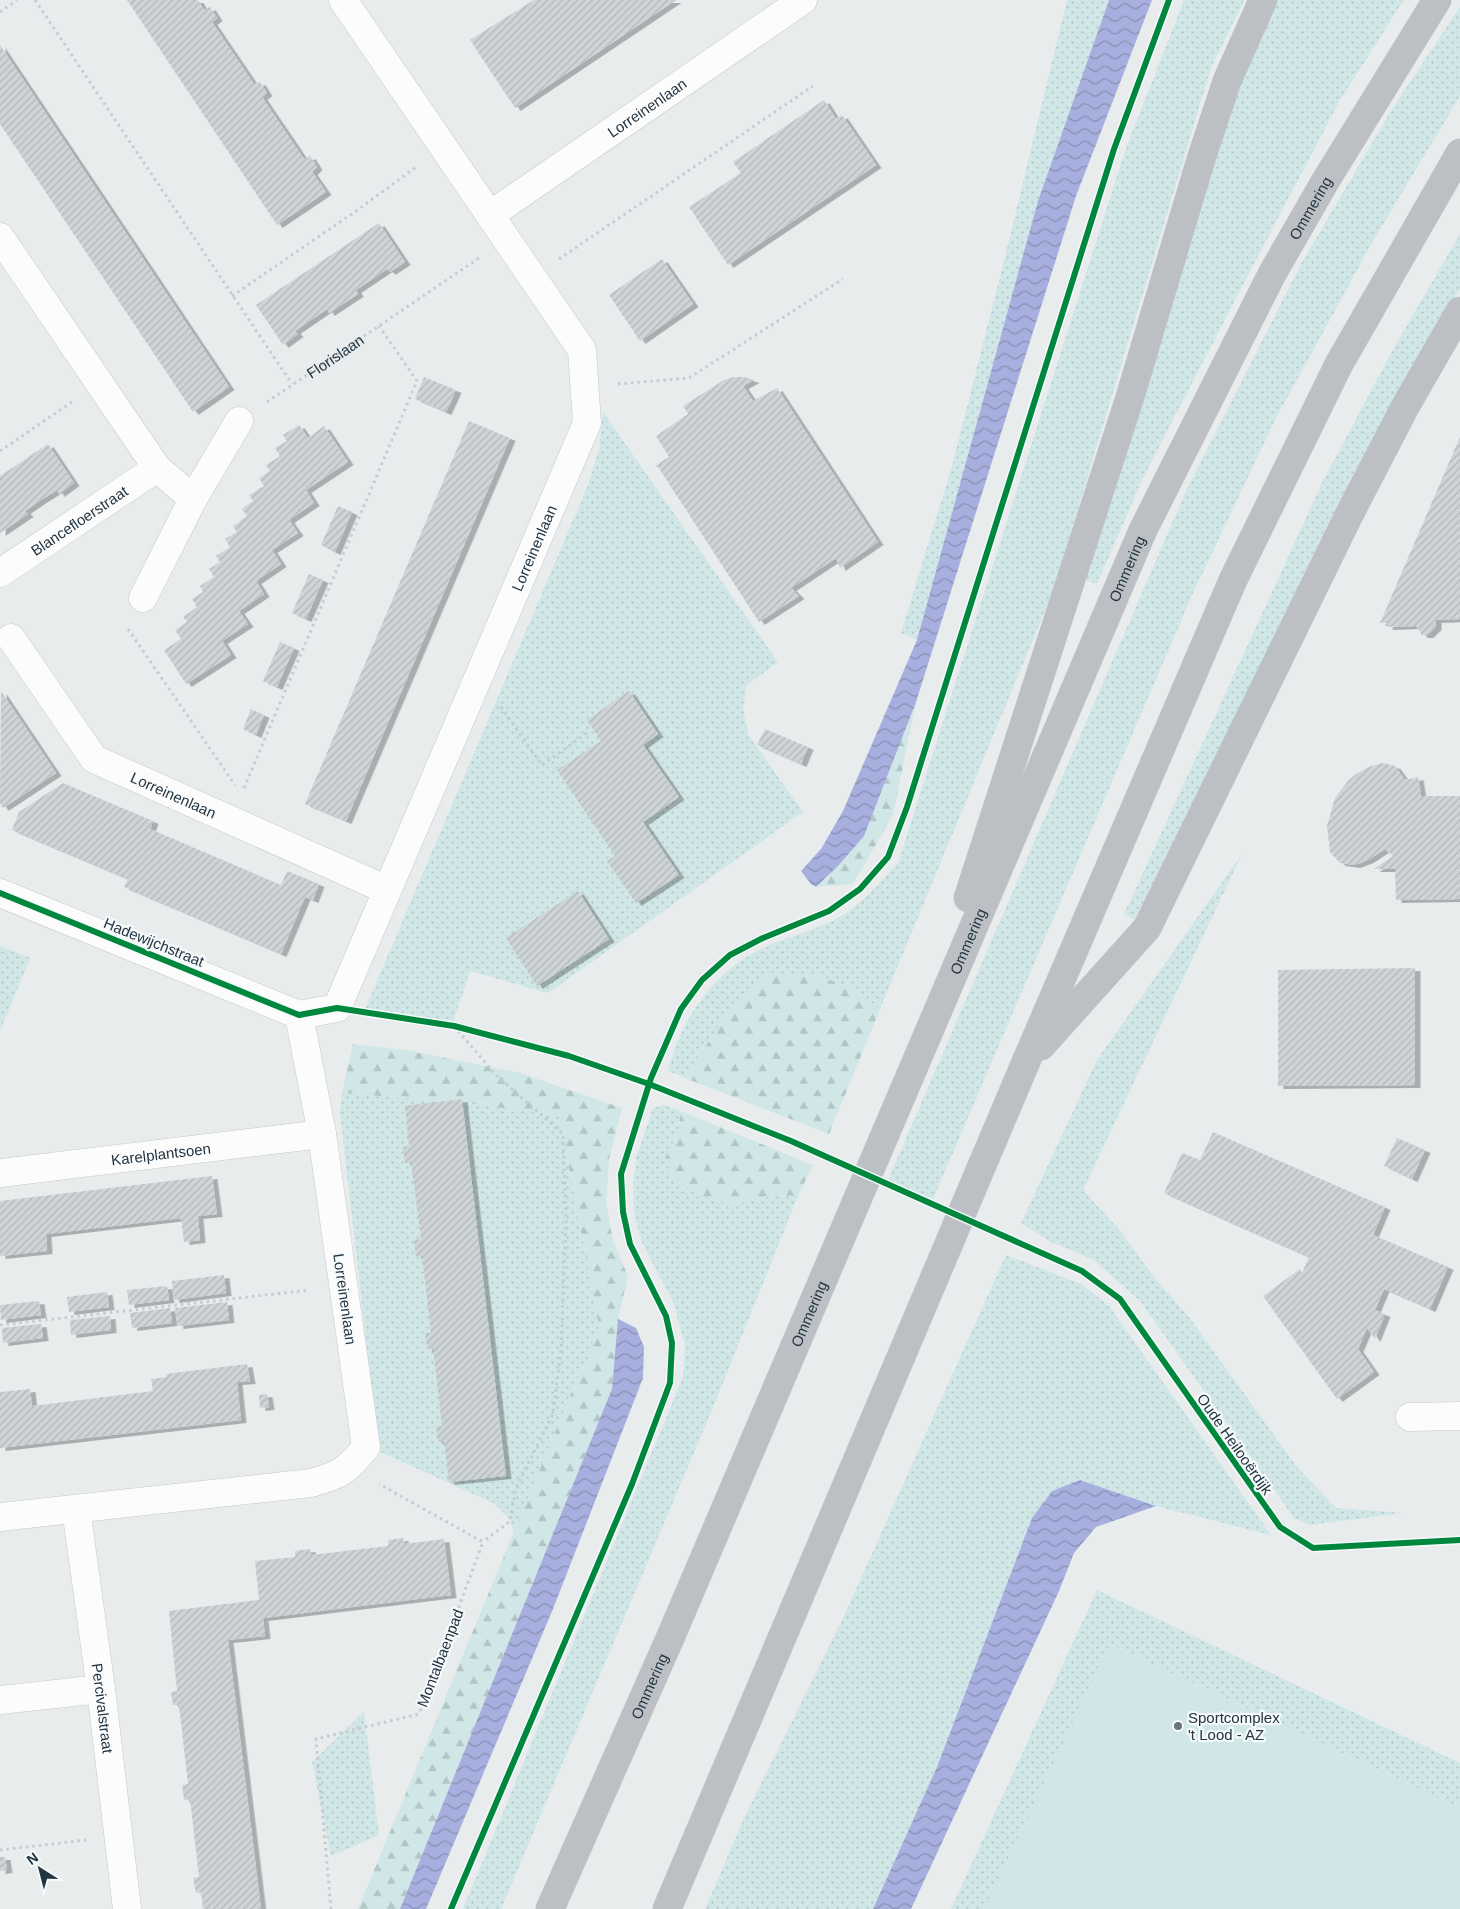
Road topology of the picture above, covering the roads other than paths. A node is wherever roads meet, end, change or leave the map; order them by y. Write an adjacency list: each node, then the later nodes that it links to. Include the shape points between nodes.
1 (342, 0): 6 (street, Lorreinenlaan)
2 (803, 0): 6 (street, Lorreinenlaan)
3 (1263, 0): 18 (highway, via 1227,81 1201,159 1130,397)
4 (1437, 0): 18 (highway, Ommering, via 1272,274 1143,530)
5 (1460, 153): 19 (highway, via 1339,364 1233,580)
6 (490, 215): 15 (street, Lorreinenlaan, via 582,350 588,424)
7 (0, 237): 10 (street)
8 (1460, 311): 19 (highway, via 1414,390 1349,516 1147,928)
9 (239, 421): 11 (street)
10 (157, 468): 11 (street); 12 (street, Blancefloerstraat)
11 (193, 499): 13 (street)
12 (0, 573)
13 (143, 598)
14 (11, 638): 15 (street, Lorreinenlaan, via 94,759)
15 (387, 890): 17 (street, Lorreinenlaan, via 337,1008)
16 (0, 893): 17 (street, Hadewijchstraat)
17 (300, 1015): 20 (street, Lorreinenlaan)
18 (920, 1049): 29 (highway, Ommering, via 671,1636)
19 (1025, 1064): 30 (highway)
20 (322, 1134): 21 (street, Karelplantsoen); 24 (street, Lorreinenlaan, via 366,1447 350,1468 311,1482)
21 (0, 1174)
22 (1460, 1416): 23 (street)
23 (1410, 1417)
24 (76, 1509): 25 (street, Lorreinenlaan); 26 (street, Percivalstraat)
25 (0, 1517)
26 (101, 1689): 27 (street); 28 (street, Percivalstraat)
27 (0, 1700)
28 (127, 1909)
29 (550, 1909)
30 (668, 1909)

